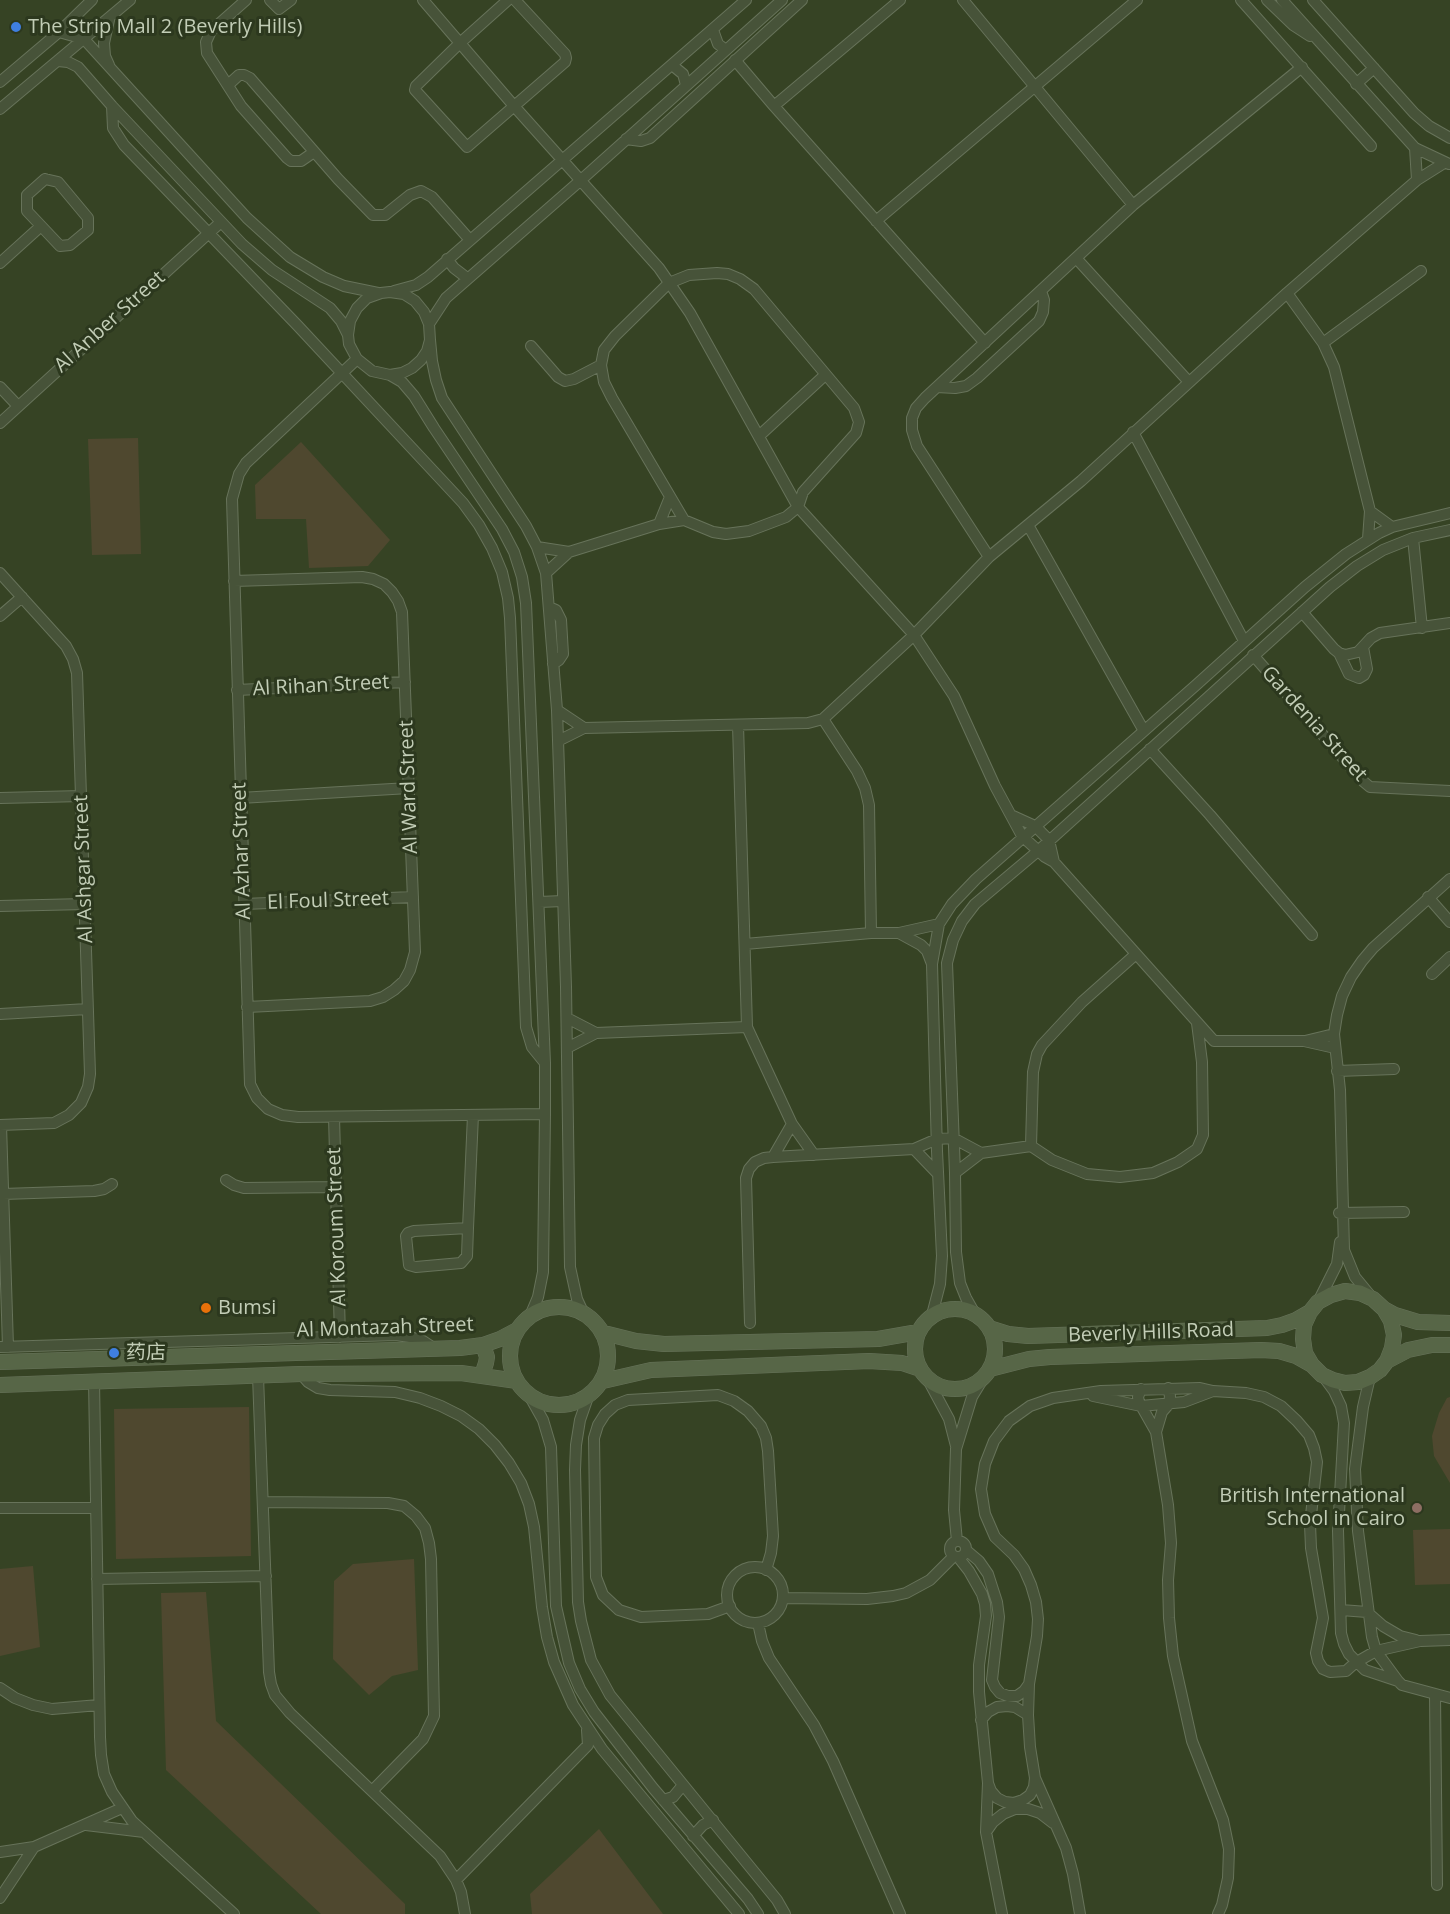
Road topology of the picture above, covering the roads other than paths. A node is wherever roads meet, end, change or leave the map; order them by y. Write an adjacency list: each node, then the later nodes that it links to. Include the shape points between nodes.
1 (92, 0): 21 (street)
2 (130, 0): 19 (street)
3 (246, 0): 34 (street, via 211,31 206,42 209,58)
4 (270, 0): 5 (street, via 279,9)
5 (291, 0)
6 (423, 0): 24 (street)
7 (508, 0): 24 (street)
8 (515, 0): 38 (street, via 566,58)
9 (746, 0): 20 (street)
10 (782, 0): 25 (street)
11 (802, 0): 26 (street)
12 (900, 0): 39 (street)
13 (963, 0): 36 (street)
14 (1137, 0): 36 (street)
15 (1241, 0): 29 (street)
16 (1267, 0): 23 (street, via 1303,33)
17 (1282, 0): 23 (street)
18 (1313, 0): 30 (street)
19 (109, 20): 22 (street); 31 (street, via 104,43)
20 (713, 30): 25 (street, via 718,44); 28 (street)
21 (59, 32): 22 (street); 32 (street)
22 (84, 39): 27 (street); 31 (street)
23 (1318, 40): 33 (street)
24 (460, 43): 38 (street); 38 (street, via 416,86 417,94 467,147)
25 (726, 50): 35 (street)
26 (735, 60): 39 (street); 42 (street, via 650,138)
27 (58, 61): 37 (street, via 78,67); 40 (street)
28 (672, 65): 35 (street, via 683,74); 46 (street)
29 (1302, 67): 43 (street); 50 (street)
30 (1374, 68): 33 (street); 41 (street, via 1414,113)
31 (112, 70): 63 (street, via 247,218 290,257 344,286)
32 (0, 82)
33 (1356, 84): 44 (street)
34 (228, 85): 45 (street, via 239,75 248,76); 45 (street, via 241,106 287,158 302,161)
35 (686, 85): 42 (street)
36 (1035, 87): 50 (street); 51 (street)
37 (112, 106): 52 (street); 54 (street, via 113,128 118,137)
38 (514, 106): 46 (street)
39 (774, 106): 51 (street)
40 (0, 109)
41 (1450, 138)
42 (626, 139): 48 (street)
43 (1371, 146)
44 (1415, 148): 47 (street); 49 (street)
45 (315, 152): 55 (street, via 373,215 385,215 410,195 427,192)
46 (564, 160): 48 (street); 55 (street)
47 (1447, 164): 49 (street)
48 (581, 180): 60 (street); 61 (street, via 645,250)
49 (1417, 180): 64 (street)
50 (1133, 205): 56 (street)
51 (876, 221): 68 (street)
52 (221, 222): 54 (street, Al Anber Street); 66 (street, via 272,270 330,308)
53 (41, 226): 53 (street, via 60,246 65,246 75,243 90,224 85,212 58,182 45,179 26,200 27,211); 58 (street)
54 (209, 233): 73 (street); 79 (street, Al Anber Street)
55 (470, 240): 57 (street)
56 (1076, 258): 62 (street); 76 (street)
57 (447, 259): 60 (street); 63 (street, via 416,285)
58 (0, 263)
59 (1421, 271): 69 (street)
60 (467, 278): 65 (street, via 446,298)
61 (669, 283): 72 (street, via 615,336 604,350); 75 (street, via 704,273 729,274 740,279 754,289); 82 (street)
62 (1041, 291): 68 (street); 78 (street, via 1044,300 1039,321 966,386)
63 (386, 292): 65 (street, via 404,294 415,301); 66 (street, via 367,298 357,308)
64 (1287, 293): 69 (street); 76 (street)
65 (429, 324): 67 (street)
66 (348, 335): 71 (street)
67 (430, 340): 74 (street, via 427,351 412,368); 94 (street, via 442,398)
68 (985, 343): 78 (street)
69 (1323, 343): 85 (street, via 1338,379)
70 (531, 346): 72 (street, via 565,381)
71 (357, 359): 73 (street, Al Azhar Street); 74 (street, via 372,371)
72 (601, 364): 83 (street, via 612,398)
73 (343, 373): 99 (street, Al Azhar Street, via 246,463 239,474 232,499); 164 (street, via 463,503 479,525 502,572 510,618 526,1027 532,1047)
74 (390, 375): 136 (street, via 414,396 502,529 522,577)
75 (825, 375): 82 (street); 84 (street, via 854,408 859,427 803,492)
76 (1189, 382): 81 (street)
77 (0, 387): 79 (street)
78 (937, 387): 96 (street, via 916,408 912,430 918,446)
79 (18, 406): 80 (street, Al Anber Street)
80 (0, 423)
81 (1133, 432): 89 (street); 106 (street)
82 (759, 436): 84 (street)
83 (670, 497): 87 (street); 88 (street)
84 (798, 507): 87 (street, via 770,525 737,533 713,532); 105 (street)
85 (1370, 510): 90 (street); 93 (street)
86 (1450, 513): 90 (street)
87 (684, 520): 88 (street)
88 (660, 524): 95 (street)
89 (1028, 525): 96 (street); 118 (street)
90 (1392, 527): 93 (street)
91 (1450, 530): 92 (street)
92 (1413, 538): 101 (street, via 1357,566); 104 (street)
93 (1368, 539): 106 (street, via 1305,586)
94 (537, 547): 95 (street); 98 (street)
95 (569, 552): 98 (street)
96 (989, 557): 105 (street)
97 (0, 573): 100 (street, Al Ashgar Street)
98 (546, 573): 114 (street)
99 (234, 581): 110 (street, Al Ward Street, via 362,577 384,584 399,601 402,612); 112 (street, Al Azhar Street)
100 (22, 597): 102 (street); 123 (street, Al Ashgar Street, via 73,659 77,673)
101 (1302, 612): 108 (street); 109 (street)
102 (0, 616)
103 (1450, 623): 104 (street)
104 (1422, 627): 107 (street, via 1380,633)
105 (914, 635): 115 (street); 126 (street, via 954,696)
106 (1244, 641): 111 (street)
107 (1363, 647): 108 (street, via 1350,655); 108 (street, via 1367,669 1359,678 1349,674)
108 (1339, 653)
109 (1253, 655): 113 (street); 122 (street, Gardenia Street, via 1370,787)
110 (405, 682): 112 (street, Al Rihan Street); 121 (street, Al Ward Street)
111 (1195, 686): 113 (street); 118 (street)
112 (237, 690): 125 (street, Al Azhar Street)
113 (1203, 699): 120 (street)
114 (557, 710): 117 (street); 119 (street)
115 (823, 719): 116 (street); 142 (street, via 865,788)
116 (738, 725): 117 (street); 145 (street)
117 (584, 728): 119 (street)
118 (1144, 731): 127 (street)
119 (558, 741): 135 (street)
120 (1150, 749): 129 (street); 144 (street)
121 (409, 788): 125 (street); 133 (street, Al Ward Street)
122 (1450, 790)
123 (82, 796): 124 (street); 137 (street, Al Ashgar Street)
124 (0, 798)
125 (240, 798): 138 (street, Al Azhar Street)
126 (1012, 816): 127 (street); 128 (street)
127 (1035, 826): 128 (street); 129 (street)
128 (1022, 836): 130 (street); 141 (street, via 952,904)
129 (1049, 840): 130 (street); 131 (street)
130 (1038, 851): 131 (street); 148 (street, via 975,904 962,921)
131 (1054, 862): 146 (street)
132 (1450, 879): 134 (street)
133 (413, 897): 138 (street, El Foul Street); 151 (street, Al Ward Street, via 415,952 404,981 394,990 370,1001)
134 (1428, 897): 140 (street); 158 (street, via 1372,948 1351,977 1342,996)
135 (563, 901): 136 (street); 154 (street)
136 (539, 902): 164 (street)
137 (85, 904): 139 (street); 152 (street, Al Ashgar Street)
138 (244, 904): 151 (street, Al Azhar Street)
139 (0, 906)
140 (1450, 922)
141 (939, 924): 143 (street); 149 (street)
142 (870, 933): 143 (street); 145 (street)
143 (899, 933): 149 (street, via 921,945)
144 (1312, 935)
145 (745, 944): 156 (street)
146 (1136, 954): 155 (street); 174 (street, via 1082,1002 1037,1054)
147 (1450, 957): 150 (street, via 1434,976)
148 (947, 963): 149 (street); 172 (street)
149 (932, 964): 173 (street)
150 (1450, 967)
151 (247, 1006): 169 (street, Al Azhar Street, via 250,1084 257,1098 282,1115)
152 (88, 1009): 153 (street); 171 (street, Al Ashgar Street, via 90,1074 81,1103 54,1123)
153 (0, 1014)
154 (567, 1018): 157 (street); 161 (street)
155 (1197, 1022): 159 (street); 163 (street)
156 (747, 1027): 157 (street); 170 (street)
157 (596, 1033): 161 (street)
158 (1334, 1034): 160 (street); 162 (street)
159 (1214, 1041): 160 (street); 163 (street)
160 (1304, 1041): 162 (street)
161 (567, 1048): 190 (street, via 570,1267)
162 (1335, 1048): 166 (street)
163 (1202, 1062): 174 (street, via 1203,1135 1197,1149 1178,1162 1153,1173 1120,1177 1087,1174 1052,1160)
164 (545, 1063): 167 (street)
165 (1394, 1069): 166 (street)
166 (1337, 1071): 186 (street)
167 (545, 1114): 168 (street, Al Azhar Street); 193 (street, via 543,1277)
168 (473, 1115): 169 (street, Al Azhar Street); 187 (street)
169 (333, 1117): 183 (street, Al Koroum Street)
170 (792, 1124): 177 (street); 178 (street)
171 (1, 1125): 184 (street)
172 (953, 1138): 173 (street); 176 (street); 179 (street)
173 (937, 1139): 175 (street); 180 (street)
174 (1031, 1146): 176 (street)
175 (914, 1149): 177 (street); 180 (street)
176 (981, 1153): 179 (street)
177 (814, 1155): 178 (street)
178 (773, 1157): 194 (street, via 755,1162 746,1178)
179 (955, 1173): 191 (street, via 957,1265)
180 (938, 1174): 192 (street, via 942,1269)
181 (226, 1180): 183 (street, via 244,1188)
182 (112, 1184): 184 (street, via 94,1191)
183 (336, 1187): 200 (street, Al Koroum Street)
184 (3, 1194): 203 (street)
185 (1404, 1212): 186 (street)
186 (1341, 1213): 188 (street, via 1346,1257 1355,1277); 189 (street, via 1339,1254)
187 (468, 1228): 187 (street, via 411,1231 406,1236 409,1265 416,1268 461,1263 467,1256)
188 (1379, 1304): 189 (street, via 1360,1293 1345,1291 1331,1294); 195 (street, via 1395,1315 1418,1322); 207 (street, via 1391,1321 1394,1335)
189 (1314, 1307): 196 (street, Beverly Hills Road, via 1296,1320 1267,1328 1028,1336); 209 (street, via 1304,1325 1302,1339 1305,1353)
190 (583, 1312): 193 (street, via 561,1306); 199 (street)
191 (975, 1314): 192 (street, via 953,1308); 196 (street)
192 (932, 1315): 198 (street)
193 (530, 1316): 197 (street)
194 (750, 1323)
195 (1450, 1323)
196 (989, 1328): 210 (street, via 995,1348)
197 (517, 1330): 201 (street, Al Montazah Street); 218 (street, via 510,1365)
198 (918, 1332): 199 (street, via 871,1340 664,1344); 211 (street, via 915,1357)
199 (604, 1333): 217 (street, via 609,1357)
200 (340, 1337): 203 (street); 204 (street, via 396,1335 423,1341)
201 (483, 1345): 204 (street, Al Montazah Street); 213 (street, via 486,1363)
202 (1450, 1345): 207 (street, via 1408,1350)
203 (4, 1347)
204 (435, 1349): 205 (street, Al Montazah Street)
205 (300, 1352): 206 (street, Al Montazah Street); 212 (street)
206 (42, 1361): 208 (street, Al Montazah Street); 220 (street)
207 (1387, 1361): 215 (street)
208 (0, 1362)
209 (1317, 1370): 210 (street, Beverly Hills Road, via 1296,1356 1261,1350 1050,1357 1009,1363); 215 (street, via 1345,1383); 234 (street, via 1334,1391 1344,1423)
210 (988, 1372): 211 (street, via 976,1383 951,1389 938,1385); 230 (street, via 972,1397)
211 (924, 1373): 217 (street, via 902,1363 869,1361 651,1370); 230 (street, via 949,1419)
212 (301, 1374): 213 (street); 214 (street); 240 (street, via 318,1388 395,1392 420,1398 479,1429 495,1444 521,1483 534,1527)
213 (482, 1375): 218 (street)
214 (258, 1376): 216 (street); 231 (street)
215 (1370, 1377): 235 (street, via 1355,1469)
216 (94, 1381): 220 (street); 233 (street)
217 (603, 1381): 226 (street)
218 (517, 1382): 224 (street)
219 (0, 1384): 220 (street)
220 (43, 1384)
221 (1168, 1388): 222 (street); 223 (street); 227 (street)
222 (1142, 1389): 225 (street); 228 (street, via 1138,1397)
223 (1213, 1391): 227 (street); 250 (street, via 1264,1397 1281,1406 1309,1435 1317,1462 1311,1548 1323,1618 1316,1653 1323,1669 1330,1672 1346,1671)
224 (528, 1395): 226 (street, via 539,1402 564,1406); 239 (street, via 543,1420 551,1447)
225 (1078, 1395): 228 (street); 252 (street, via 1030,1406 1010,1421 994,1441 984,1464 981,1489 985,1514 995,1537 1024,1569 1036,1602 1037,1636)
226 (588, 1397): 267 (street, via 580,1420 575,1463 578,1602 585,1641 610,1695)
227 (1169, 1404): 228 (street); 229 (street)
228 (1141, 1406): 229 (street)
229 (1156, 1431): 291 (street, via 1171,1543 1168,1580 1173,1656 1192,1741 1223,1820 1229,1849 1228,1878)
230 (956, 1449): 236 (street, via 957,1541 950,1547 951,1554)
231 (263, 1502): 238 (street); 268 (street, via 388,1503 404,1506 425,1528 431,1559 434,1716 423,1739)
232 (0, 1508): 233 (street)
233 (96, 1508): 241 (street)
234 (1338, 1531): 235 (street); 244 (street)
235 (1358, 1531): 245 (street)
236 (959, 1555): 242 (street, via 930,1580 906,1593 867,1599); 256 (street, via 979,1562 994,1588 999,1617 992,1680 994,1688); 260 (street, via 985,1604 979,1665)
237 (766, 1570): 242 (street, via 779,1581); 243 (street, via 750,1568 735,1576 728,1590); 243 (street, via 773,1536 768,1451 761,1426 748,1411 718,1395 628,1400 605,1414 594,1438 596,1578 603,1594 619,1610 640,1617 708,1614)
238 (266, 1576): 241 (street); 268 (street, via 269,1672 275,1695)
239 (554, 1577): 240 (street); 258 (street, via 556,1606 569,1663)
240 (540, 1578): 261 (street, via 554,1662 573,1705)
241 (97, 1579): 257 (street)
242 (783, 1598): 246 (street, via 772,1617)
243 (729, 1606): 246 (street, via 744,1621)
244 (1341, 1610): 245 (street); 250 (street, via 1341,1634)
245 (1367, 1612): 248 (street, via 1401,1636); 249 (street)
246 (758, 1623): 288 (street, via 769,1658 833,1761)
247 (1450, 1640): 248 (street)
248 (1420, 1641): 249 (street)
249 (1376, 1651): 250 (street); 251 (street)
250 (1355, 1663): 251 (street, via 1375,1675)
251 (1398, 1681): 254 (street)
252 (1029, 1684): 256 (street); 259 (street)
253 (0, 1688): 257 (street, via 15,1698 52,1709)
254 (1435, 1695): 255 (street); 281 (street)
255 (1450, 1698)
256 (1007, 1701): 259 (street); 260 (street)
257 (99, 1705): 271 (street, via 104,1774)
258 (594, 1712): 261 (street); 262 (street)
259 (1028, 1715): 265 (street)
260 (981, 1720): 266 (street)
261 (587, 1725): 263 (street); 264 (street)
262 (620, 1744): 264 (street); 269 (street)
263 (588, 1745): 264 (street); 280 (street)
264 (602, 1749): 285 (street)
265 (1035, 1778): 270 (street, via 1030,1795); 274 (street)
266 (988, 1783): 270 (street, via 997,1798); 276 (street)
267 (683, 1785): 269 (street, via 673,1797); 272 (street)
268 (373, 1790): 280 (street, via 440,1856)
269 (663, 1800): 277 (street)
270 (1015, 1806): 274 (street, via 1040,1813); 276 (street)
271 (122, 1808): 273 (street); 275 (street)
272 (713, 1820): 277 (street); 287 (street)
273 (85, 1825): 275 (street); 278 (street)
274 (1057, 1828): 290 (street, via 1073,1874)
275 (145, 1832): 283 (street)
276 (986, 1832): 289 (street)
277 (693, 1836): 286 (street)
278 (34, 1847): 279 (street); 282 (street)
279 (0, 1852)
280 (456, 1880): 284 (street)
281 (1437, 1886)
282 (0, 1898)
283 (234, 1914)
284 (465, 1914)
285 (739, 1914)
286 (758, 1914)
287 (785, 1914)
288 (900, 1914)
289 (1002, 1914)
290 (1080, 1914)
291 (1218, 1914)

